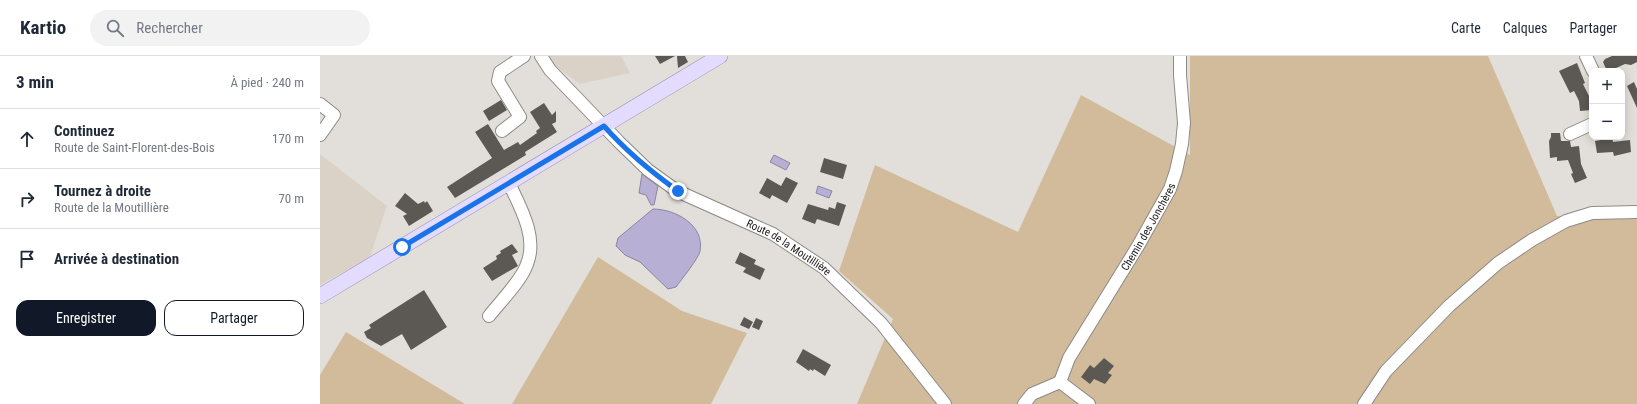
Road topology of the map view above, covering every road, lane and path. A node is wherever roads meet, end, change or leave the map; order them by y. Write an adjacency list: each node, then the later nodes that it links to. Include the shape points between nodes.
1 (524, 56): 10 (street, via 500,72 498,81 520,117)
2 (541, 56): 9 (street, Route de la Moutillière, via 550,70)
3 (720, 56): 9 (main road)
4 (1180, 56): 17 (street, Chemin des Jonchères, via 1184,123 1182,144 1170,190 1069,358)
5 (1586, 56): 6 (street)
6 (1592, 68)
7 (320, 104): 12 (street, via 334,115)
8 (1589, 125): 11 (street)
9 (604, 126): 13 (main road); 18 (street, Route de la Moutillière, via 648,170 678,191 773,234 824,268 881,322)
10 (502, 131)
11 (1570, 134)
12 (320, 135)
13 (509, 183): 15 (main road); 16 (street, via 524,214 531,251 521,276)
14 (1637, 212): 21 (street, via 1592,214 1566,221 1498,263 1449,306 1386,371)
15 (320, 296)
16 (489, 316)
17 (1060, 382): 19 (street, via 1032,394); 20 (street)
18 (945, 404)
19 (1024, 404)
20 (1089, 404)
21 (1364, 404)

